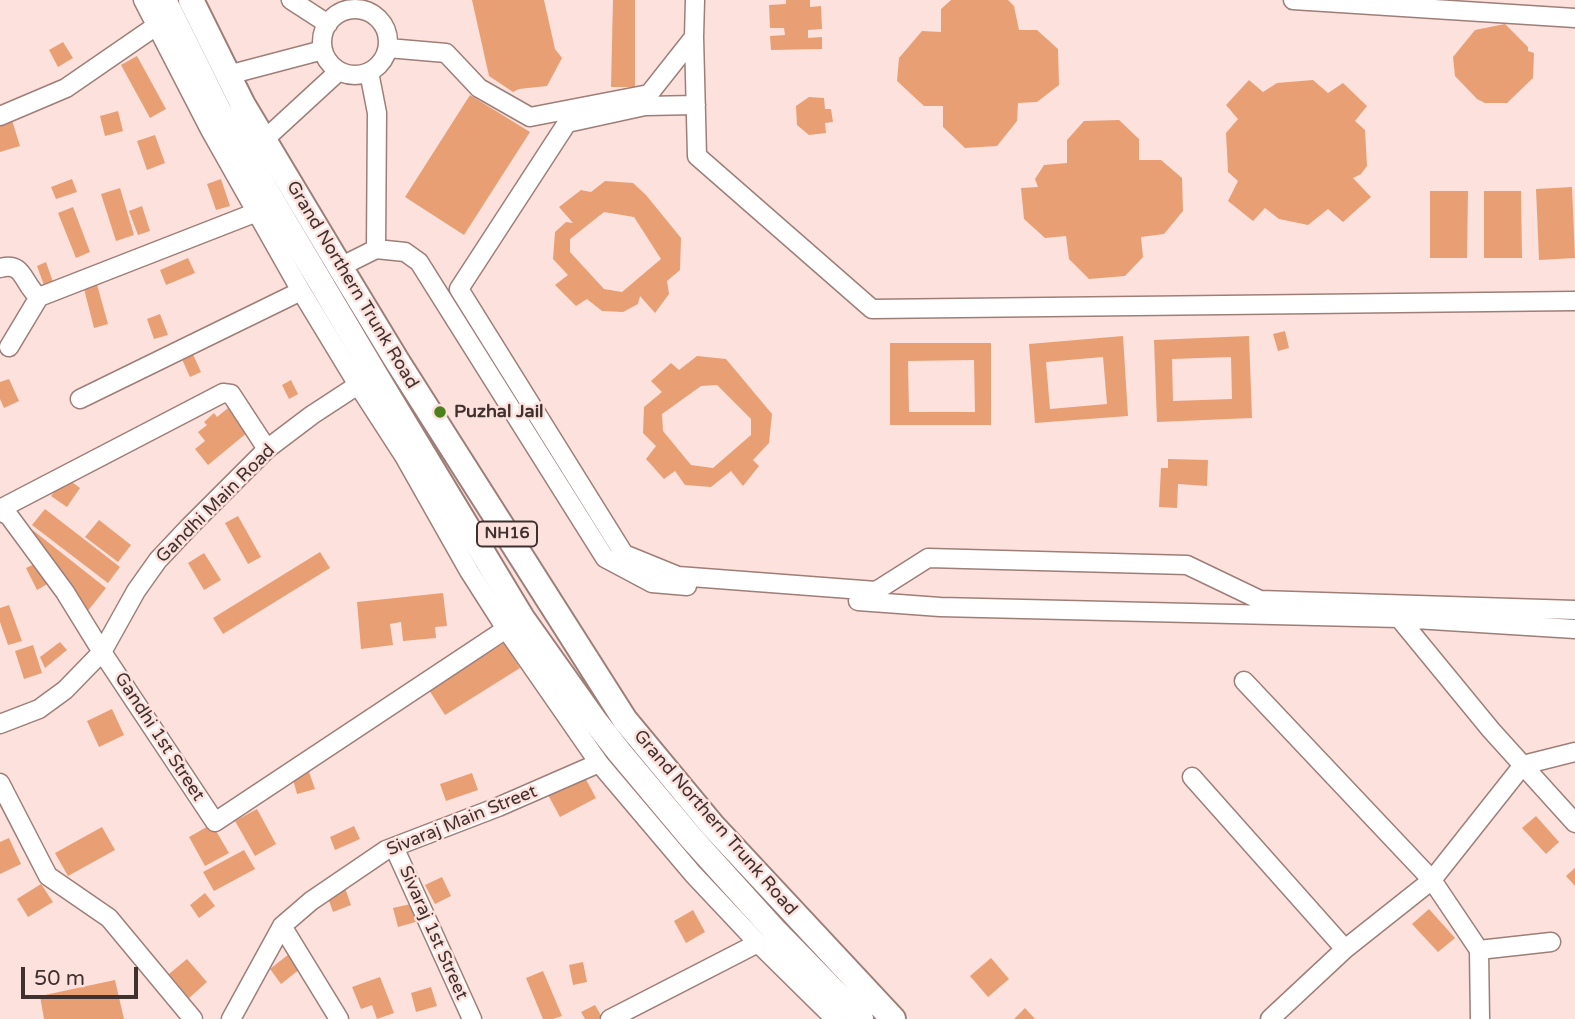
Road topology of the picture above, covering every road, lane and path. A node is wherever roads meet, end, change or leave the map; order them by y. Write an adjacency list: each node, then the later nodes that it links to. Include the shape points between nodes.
1 (143, 0): 10 (street)
2 (164, 0): 29 (highway, Grand Northern Trunk Road / NH16, via 219,111)
3 (191, 0): 16 (highway, Grand Northern Trunk Road / NH16)
4 (291, 0): 9 (street)
5 (695, 0): 11 (street)
6 (1293, 0): 8 (street)
7 (347, 5): 9 (street); 12 (street, via 378,19 388,37)
8 (1575, 18)
9 (328, 24): 13 (street)
10 (156, 26): 18 (street, via 66,88); 20 (street)
11 (694, 37): 12 (street, via 649,94 530,117 479,88 446,52); 17 (street)
12 (388, 48): 15 (street)
13 (323, 50): 14 (street); 16 (street)
14 (339, 71): 15 (street, via 349,75); 19 (street)
15 (369, 72): 21 (street, via 377,113)
16 (228, 75): 19 (highway, Grand Northern Trunk Road / NH16)
17 (696, 105): 26 (street, via 697,156 872,309); 33 (street, via 645,106 567,123 458,289 624,554 678,576 876,591 928,558 1187,565 1260,600)
18 (0, 116)
19 (264, 141): 22 (highway, Grand Northern Trunk Road / NH16)
20 (257, 212): 24 (street); 25 (street)
21 (376, 249): 22 (street); 34 (street, via 405,252 419,262 605,558 652,583 940,607)
22 (340, 267): 28 (highway, Grand Northern Trunk Road / NH16)
23 (0, 268): 25 (street, via 17,268)
24 (301, 291): 29 (street); 30 (street)
25 (39, 297): 27 (street)
26 (1575, 301)
27 (9, 346)
28 (397, 361): 29 (street, Gandhi Main Road); 60 (highway, Grand Northern Trunk Road / NH16, via 625,720 712,825)
29 (366, 380): 31 (street, Gandhi Main Road); 35 (street, via 404,456); 59 (highway, Grand Northern Trunk Road / NH16, via 595,722 692,839)
30 (80, 399)
31 (267, 449): 32 (street, via 231,394 223,393); 37 (street, Gandhi Main Road, via 158,560)
32 (0, 510): 37 (street, Gandhi 1st Street, via 65,592)
33 (1575, 610)
34 (1399, 618): 36 (street); 42 (street)
35 (506, 629): 37 (street, Gandhi 1st Street, via 215,822); 41 (street)
36 (1575, 629)
37 (102, 652): 39 (street, Gandhi Main Road, via 65,690 38,709)
38 (1244, 681): 47 (street)
39 (0, 724)
40 (1575, 752): 42 (street)
41 (599, 763): 46 (street, Sivaraj Main Street); 50 (street)
42 (1523, 765): 45 (street); 47 (street)
43 (1192, 777): 51 (street)
44 (0, 783): 53 (street, via 48,876 109,918)
45 (1575, 823)
46 (394, 847): 48 (street, Sivaraj Main Street, via 311,901); 56 (street, Sivaraj 1st Street)
47 (1432, 880): 51 (street); 52 (street)
48 (282, 926): 54 (street, Sivaraj Main Street); 55 (street)
49 (1551, 942): 52 (street)
50 (758, 943): 57 (street); 58 (street)
51 (1345, 948): 61 (street)
52 (1479, 950): 62 (street)
53 (193, 1019)
54 (231, 1019)
55 (339, 1019)
56 (472, 1019)
57 (610, 1019)
58 (835, 1019)
59 (861, 1019)
60 (893, 1019)
61 (1270, 1019)
62 (1480, 1019)

